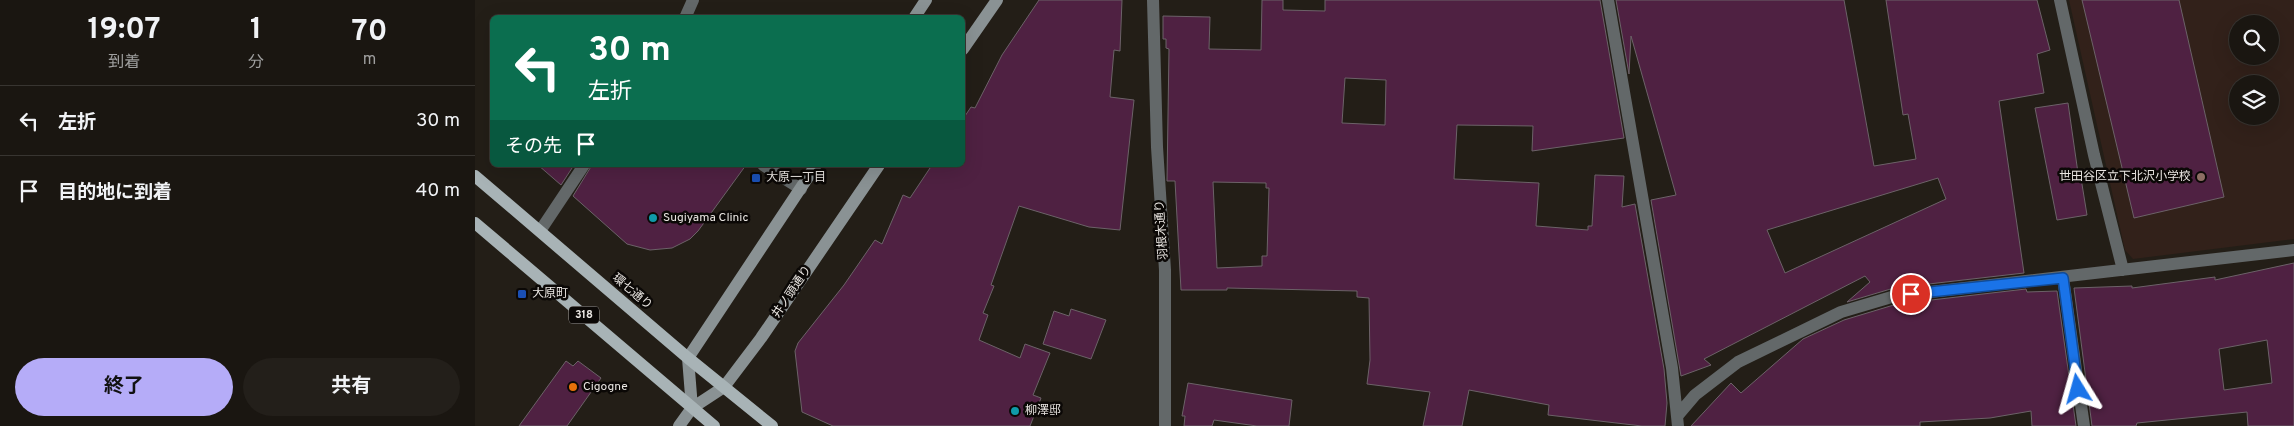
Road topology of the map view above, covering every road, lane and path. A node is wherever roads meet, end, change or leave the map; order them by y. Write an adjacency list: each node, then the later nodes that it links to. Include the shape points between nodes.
1 (693, 0): 7 (street)
2 (926, 0): 8 (main road)
3 (997, 0): 9 (main road)
4 (1153, 0): 28 (street, 羽根木通り, via 1157,147 1165,270)
5 (1608, 0): 24 (street, via 1673,368)
6 (2059, 0): 19 (street)
7 (686, 15)
8 (916, 15)
9 (965, 46)
10 (584, 167): 17 (street)
11 (766, 167): 15 (street)
12 (815, 167): 15 (main road)
13 (878, 167): 22 (main road, 井ノ頭通り)
14 (475, 176): 17 (main road, 環七通り / 318)
15 (801, 189): 21 (main road)
16 (475, 223): 23 (main road, 318)
17 (539, 231): 21 (main road, 環七通り / 318)
18 (2294, 250): 19 (street)
19 (2123, 270): 20 (street)
20 (2063, 278): 24 (street, via 1895,296 1841,312 1738,362 1695,395); 29 (street)
21 (688, 358): 22 (main road, 環七通り / 318); 23 (main road)
22 (724, 387): 23 (main road, 井ノ頭通り); 27 (main road, 環七通り / 318)
23 (692, 408): 25 (main road, 井ノ頭通り); 26 (main road, 318)
24 (1678, 421)
25 (679, 426)
26 (714, 426)
27 (772, 426)
28 (1165, 426)
29 (2084, 426)

